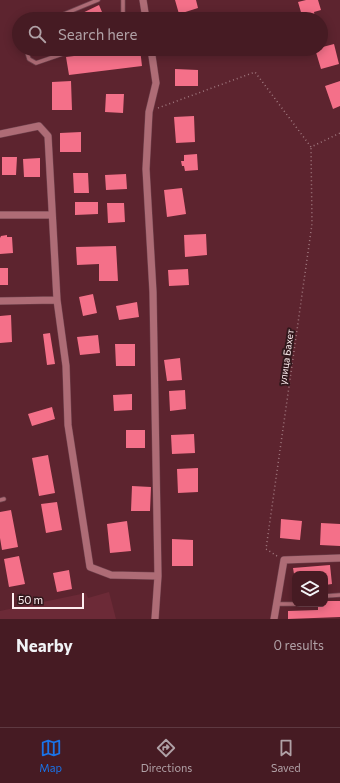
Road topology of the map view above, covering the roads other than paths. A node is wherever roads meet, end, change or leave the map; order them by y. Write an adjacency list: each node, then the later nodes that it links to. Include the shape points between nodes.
1 (98, 0): 4 (lane)
2 (123, 0): 5 (lane)
3 (143, 0): 6 (street)
4 (69, 12)
5 (123, 12)
6 (145, 12)
7 (28, 56): 8 (lane, via 36,63)
8 (56, 56)
9 (152, 56): 16 (street, via 156,83 149,112 146,169 153,292)
10 (0, 134): 12 (street, via 39,126 48,136)
11 (0, 215): 12 (street)
12 (52, 215): 13 (street)
13 (57, 300): 14 (street); 16 (street, via 66,366 68,425 90,567 111,575)
14 (0, 301)
15 (340, 558): 19 (street, via 284,560)
16 (158, 576): 21 (street)
17 (340, 595): 18 (lane)
18 (328, 596)
19 (276, 604): 20 (lane); 22 (street)
20 (292, 604)
21 (155, 619)
22 (274, 619)

